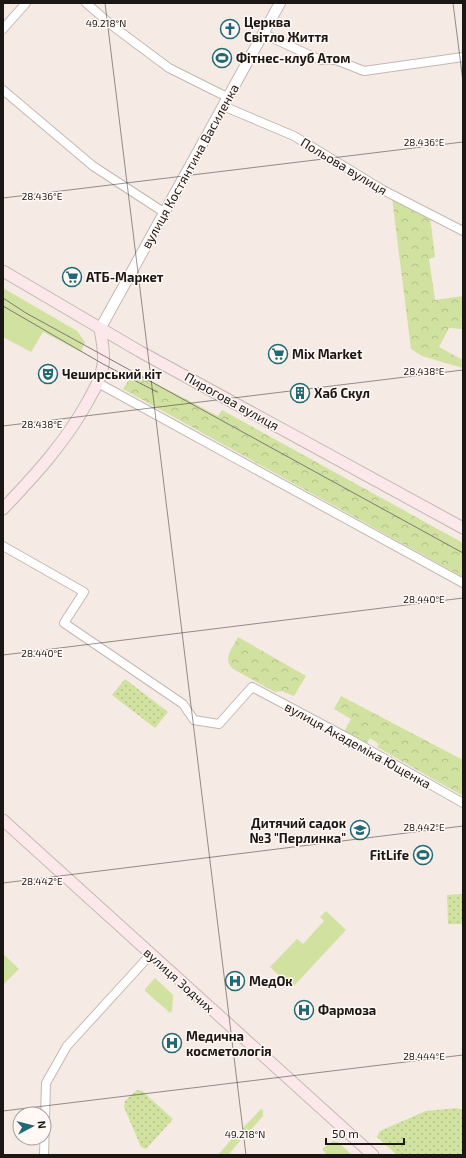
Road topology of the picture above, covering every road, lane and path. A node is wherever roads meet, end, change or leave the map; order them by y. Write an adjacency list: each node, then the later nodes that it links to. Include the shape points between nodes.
1 (26, 3): 4 (street)
2 (86, 3): 8 (street, Польова вулиця, via 169,68)
3 (280, 3): 5 (street, вулиця Костянтина Василенка)
4 (3, 28)
5 (264, 34): 6 (street, via 320,60 336,60 364,71); 8 (street, вулиця Костянтина Василенка)
6 (463, 57)
7 (3, 90): 9 (street, via 93,166)
8 (225, 102): 9 (street, вулиця Костянтина Василенка); 10 (street, Польова вулиця, via 294,136 383,190)
9 (165, 213): 12 (street, вулиця Костянтина Василенка)
10 (463, 231)
11 (3, 271): 12 (main road, Пирогова вулиця)
12 (100, 329): 13 (main road, via 104,356); 15 (main road, Пирогова вулиця)
13 (98, 383): 14 (main road, via 79,417 52,456); 17 (street)
14 (3, 509)
15 (463, 528)
16 (3, 546): 18 (street, вулиця Академіка Ющенка, via 84,592 64,623 183,704 194,720 219,724 252,687)
17 (463, 583)
18 (463, 803)
19 (3, 820): 20 (main road, вулиця Зодчих)
20 (150, 954): 21 (street, via 68,1046 46,1084); 22 (main road, вулиця Зодчих)
21 (44, 1155)
22 (373, 1155)

